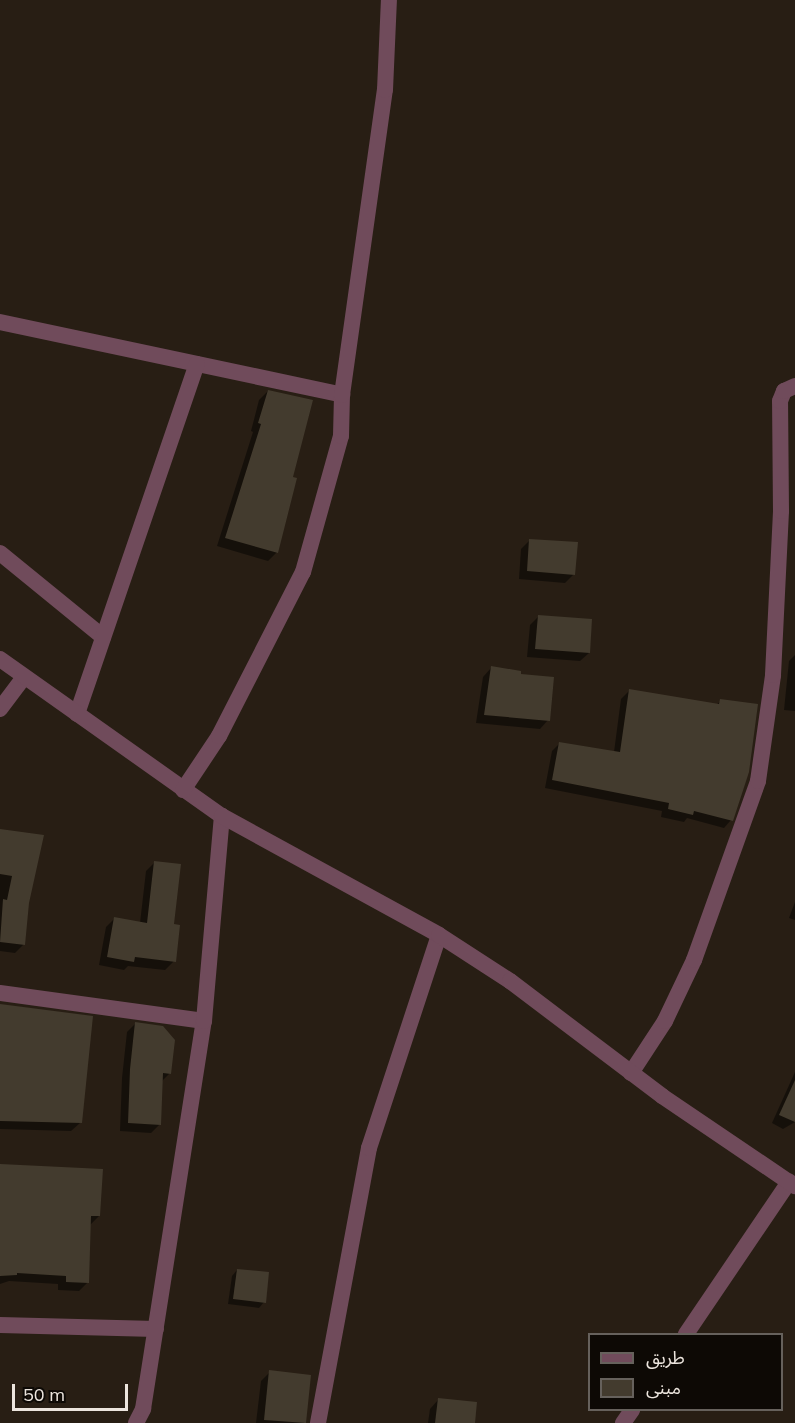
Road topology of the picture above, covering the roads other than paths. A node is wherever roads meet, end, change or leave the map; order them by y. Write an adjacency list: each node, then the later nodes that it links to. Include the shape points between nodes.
1 (389, 0): 5 (street, via 385,90)
2 (0, 322): 3 (street)
3 (197, 364): 5 (street); 7 (street)
4 (795, 387): 17 (street, via 784,391 780,401 781,511 773,675 758,781 694,960 665,1021)
5 (342, 395): 12 (street, via 341,436 303,572 219,736)
6 (0, 553): 7 (street)
7 (103, 637): 11 (street)
8 (0, 659): 9 (street)
9 (24, 676): 10 (street); 11 (street)
10 (0, 710)
11 (77, 714): 12 (street)
12 (183, 790): 13 (street)
13 (222, 816): 14 (street); 16 (street)
14 (439, 935): 17 (street, via 510,981); 23 (street, via 369,1148)
15 (0, 993): 16 (street)
16 (204, 1021): 20 (street)
17 (631, 1072): 18 (street)
18 (793, 1185): 21 (street)
19 (0, 1325): 20 (street)
20 (156, 1329): 22 (street, via 143,1409)
21 (687, 1333)
22 (136, 1423)
23 (318, 1423)

